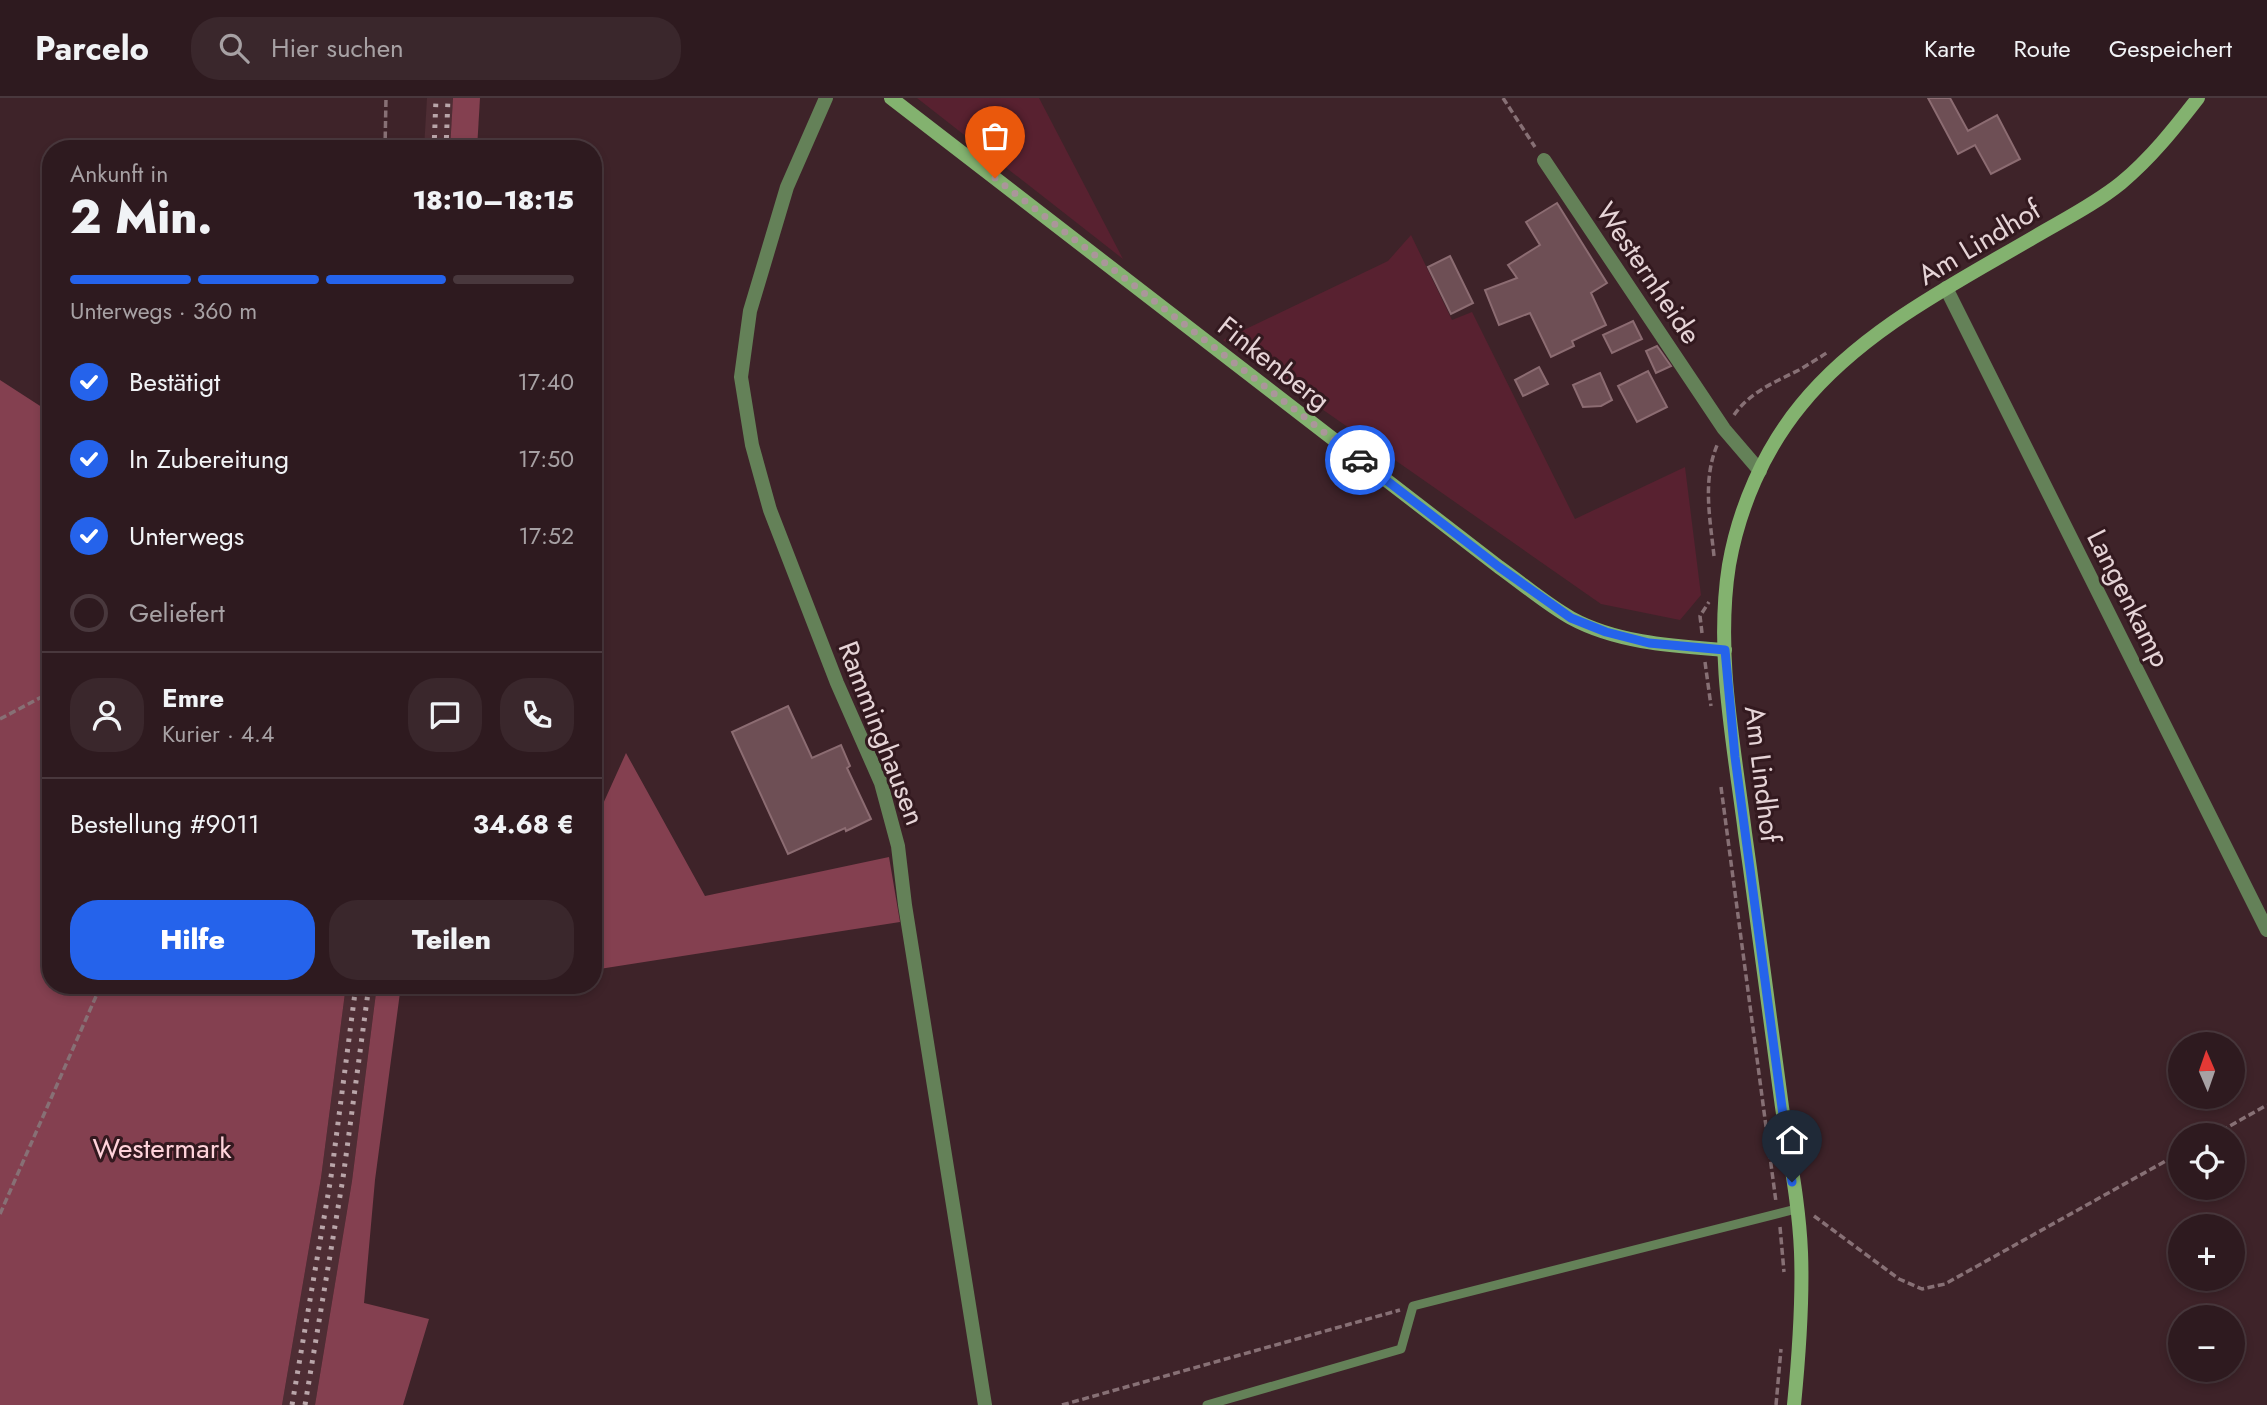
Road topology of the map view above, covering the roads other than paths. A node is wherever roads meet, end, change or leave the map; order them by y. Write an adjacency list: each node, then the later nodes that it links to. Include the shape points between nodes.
1 (826, 98): 11 (street, Ramminghausen, via 784,199 750,311 741,377 752,445 770,510 881,783 898,846)
2 (891, 98): 7 (street, Finkenberg, via 1488,559 1571,618 1649,643)
3 (2198, 98): 5 (street, Am Lindhof, via 2162,145 2120,184)
4 (1544, 160): 6 (street, Westernheide, via 1724,429)
5 (1946, 288): 6 (street, Am Lindhof, via 1850,354 1822,381 1791,418); 8 (street, Langenkamp)
6 (1760, 471): 7 (street, Am Lindhof, via 1740,519 1730,563)
7 (1725, 650): 9 (street, Am Lindhof, via 1735,757)
8 (2267, 930)
9 (1796, 1209): 10 (lane, via 1413,1306 1401,1349); 13 (street, Am Lindhof, via 1801,1338)
10 (1221, 1403): 12 (lane)
11 (985, 1405)
12 (1207, 1405)
13 (1794, 1405)

